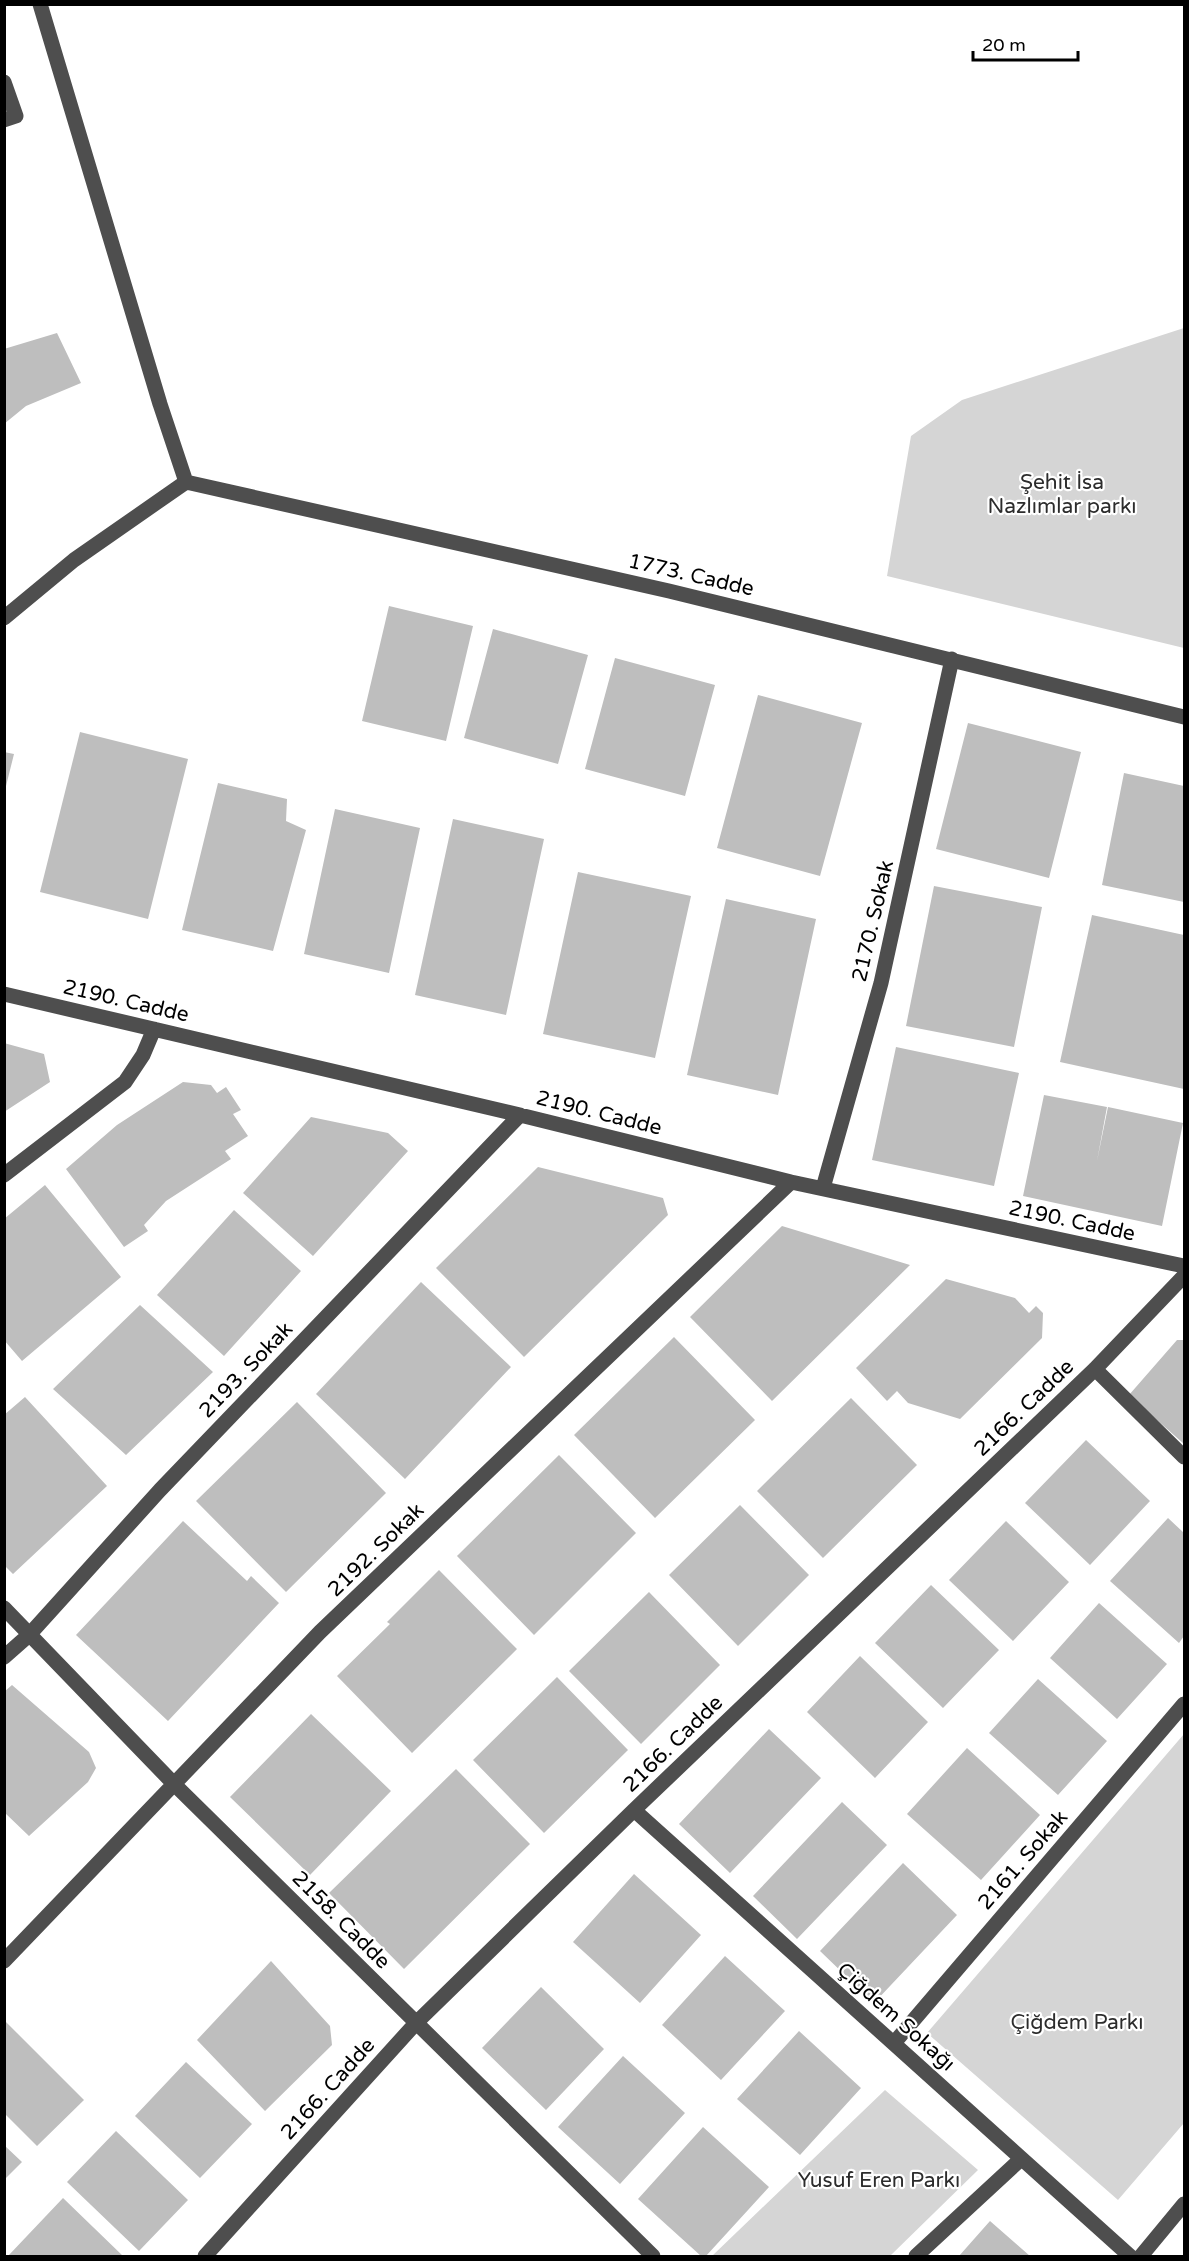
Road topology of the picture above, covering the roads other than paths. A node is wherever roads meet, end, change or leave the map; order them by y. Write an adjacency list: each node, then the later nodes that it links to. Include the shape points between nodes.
1 (40, 4): 4 (street)
2 (4, 82): 3 (street, via 15,116)
3 (4, 120)
4 (186, 482): 5 (street, via 74,560); 6 (street, 1773. Cadde)
5 (4, 618)
6 (952, 659): 7 (street, 1773. Cadde); 13 (street, 2170. Sokak, via 881,983)
7 (1185, 717)
8 (4, 994): 9 (street, 2190. Cadde)
9 (154, 1029): 10 (street, 2190. Cadde); 11 (street, via 125,1082)
10 (520, 1115): 12 (street, 2190. Cadde); 19 (street, 2193. Sokak, via 160,1490)
11 (4, 1175)
12 (791, 1182): 13 (street, 2190. Cadde); 22 (street, 2192. Sokak, via 320,1632)
13 (823, 1188): 14 (street, 2190. Cadde)
14 (1185, 1266)
15 (1185, 1276): 16 (street, 2166. Cadde)
16 (1095, 1369): 17 (street); 23 (street, 2166. Cadde)
17 (1185, 1457)
18 (4, 1608): 19 (street, 2158. Cadde)
19 (29, 1635): 20 (street, 2193. Sokak); 22 (street, 2158. Cadde)
20 (4, 1657)
21 (1185, 1704): 26 (street, 2161. Sokak)
22 (174, 1784): 24 (street, 2192. Sokak); 25 (street, 2158. Cadde)
23 (634, 1810): 25 (street, 2166. Cadde); 26 (street, Çiğdem Sokağı)
24 (4, 1961)
25 (416, 2023): 29 (street, 2166. Cadde); 30 (street, 2158. Cadde)
26 (894, 2043): 27 (street, Çiğdem Sokağı)
27 (1021, 2159): 31 (street); 32 (street, Çiğdem Sokağı)
28 (1185, 2204): 33 (street)
29 (205, 2256)
30 (653, 2256)
31 (916, 2256)
32 (1130, 2256)
33 (1142, 2256)

